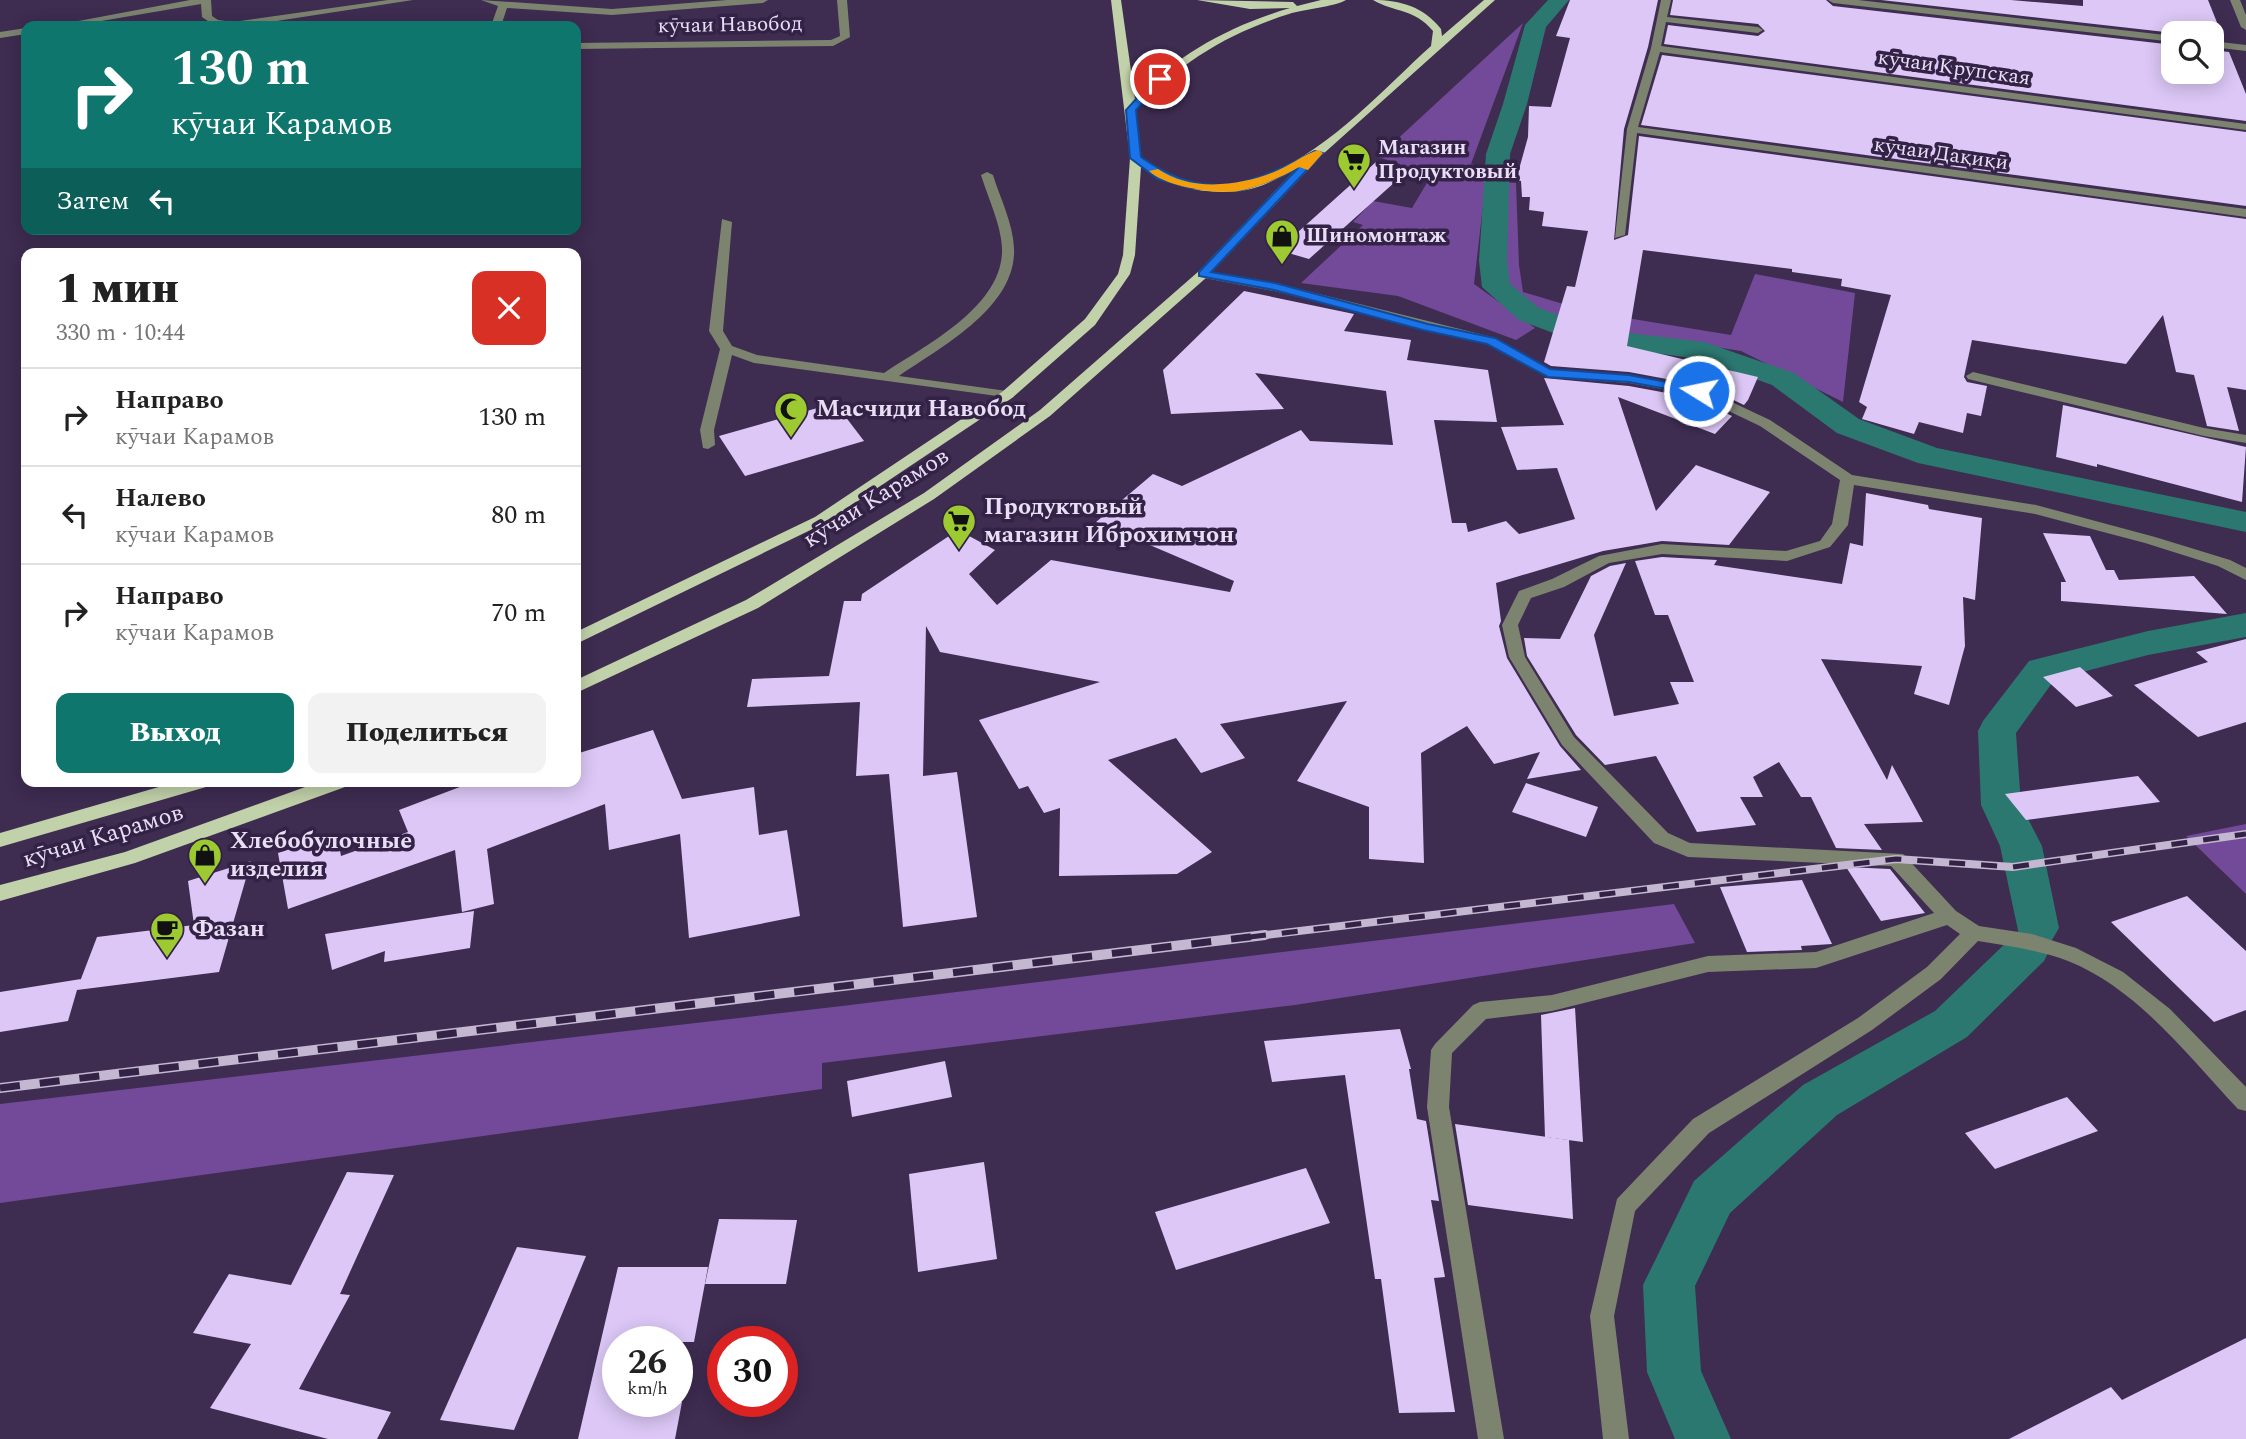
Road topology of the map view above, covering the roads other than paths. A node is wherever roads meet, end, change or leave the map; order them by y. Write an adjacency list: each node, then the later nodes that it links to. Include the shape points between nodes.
1 (206, 0): 18 (street); 19 (street, via 207,17)
2 (408, 0): 20 (street)
3 (486, 0): 15 (street, кӯчаи Навобод)
4 (763, 0): 15 (street, кӯчаи Навобод, via 612,12)
5 (842, 0): 28 (street, кӯчаи Навобод, via 845,37 833,43)
6 (1116, 0): 32 (main road, кӯчаи Карамов)
7 (1202, 0): 16 (main road, via 1250,6)
8 (1320, 0): 9 (main road); 16 (main road)
9 (1341, 0)
10 (1378, 0): 29 (main road, via 1419,12 1430,20 1438,31)
11 (1490, 0): 29 (main road, кӯчаи Карамов)
12 (1666, 0): 17 (street)
13 (1833, 0): 26 (street)
14 (2235, 0): 22 (street)
15 (503, 5): 21 (street)
16 (1304, 5): 32 (main road, via 1189,56)
17 (1663, 19): 23 (street); 30 (street)
18 (86, 21)
19 (212, 21)
20 (261, 21)
21 (498, 21)
22 (2246, 27)
23 (1758, 30)
24 (21, 32): 25 (street)
25 (0, 35)
26 (2161, 38)
27 (2224, 45): 31 (street)
28 (581, 46)
29 (1436, 47): 35 (main road, кӯчаи Карамов)
30 (1656, 48): 33 (street, кӯчаи Крупская); 34 (street)
31 (2246, 48)
32 (1131, 110): 36 (main road, кӯчаи Карамов)
33 (2246, 127)
34 (1632, 129): 38 (street, кӯчаи Дақиқӣ); 40 (street)
35 (1318, 153): 36 (main road, кӯчаи Карамов, via 1240,188 1190,185 1162,177); 41 (main road, кӯчаи Карамов)
36 (1136, 158): 45 (main road, кӯчаи Карамов, via 1124,274 1090,322)
37 (987, 175): 44 (street, via 1008,248 1001,282 989,303 970,319)
38 (2246, 214)
39 (726, 222): 42 (street, via 716,331)
40 (1619, 235)
41 (1203, 274): 48 (street, via 1275,287 1491,341 1548,373 1629,379 1699,391 1766,423); 51 (main road, кӯчаи Карамов, via 1045,413 929,496 752,604)
42 (727, 349): 44 (street, via 754,359); 47 (street, via 707,430)
43 (1973, 376): 46 (street)
44 (888, 377): 45 (street)
45 (1007, 395): 50 (main road, кӯчаи Карамов, via 820,520)
46 (2246, 439)
47 (708, 445)
48 (1848, 479): 49 (street, via 2036,510 2150,540); 56 (street, via 1840,525 1825,544 1787,556 1662,549 1605,559 1525,595 1510,625 1517,657 1568,741 1661,838 1688,850 1896,859)
49 (2246, 575)
50 (581, 637)
51 (581, 685)
52 (183, 787): 54 (main road, кӯчаи Карамов)
53 (325, 787): 55 (main road, кӯчаи Карамов, via 128,858)
54 (0, 840)
55 (0, 893)
56 (1949, 916): 57 (street); 59 (street, via 1816,960 1708,964 1552,1003 1480,1011 1442,1050 1438,1107)
57 (1973, 933): 58 (street, via 2032,942 2076,956 2116,978 2163,1015); 60 (street, via 1934,973 1865,1024 1701,1126 1625,1206 1602,1315)
58 (2246, 1102)
59 (1492, 1439)
60 (1616, 1439)

